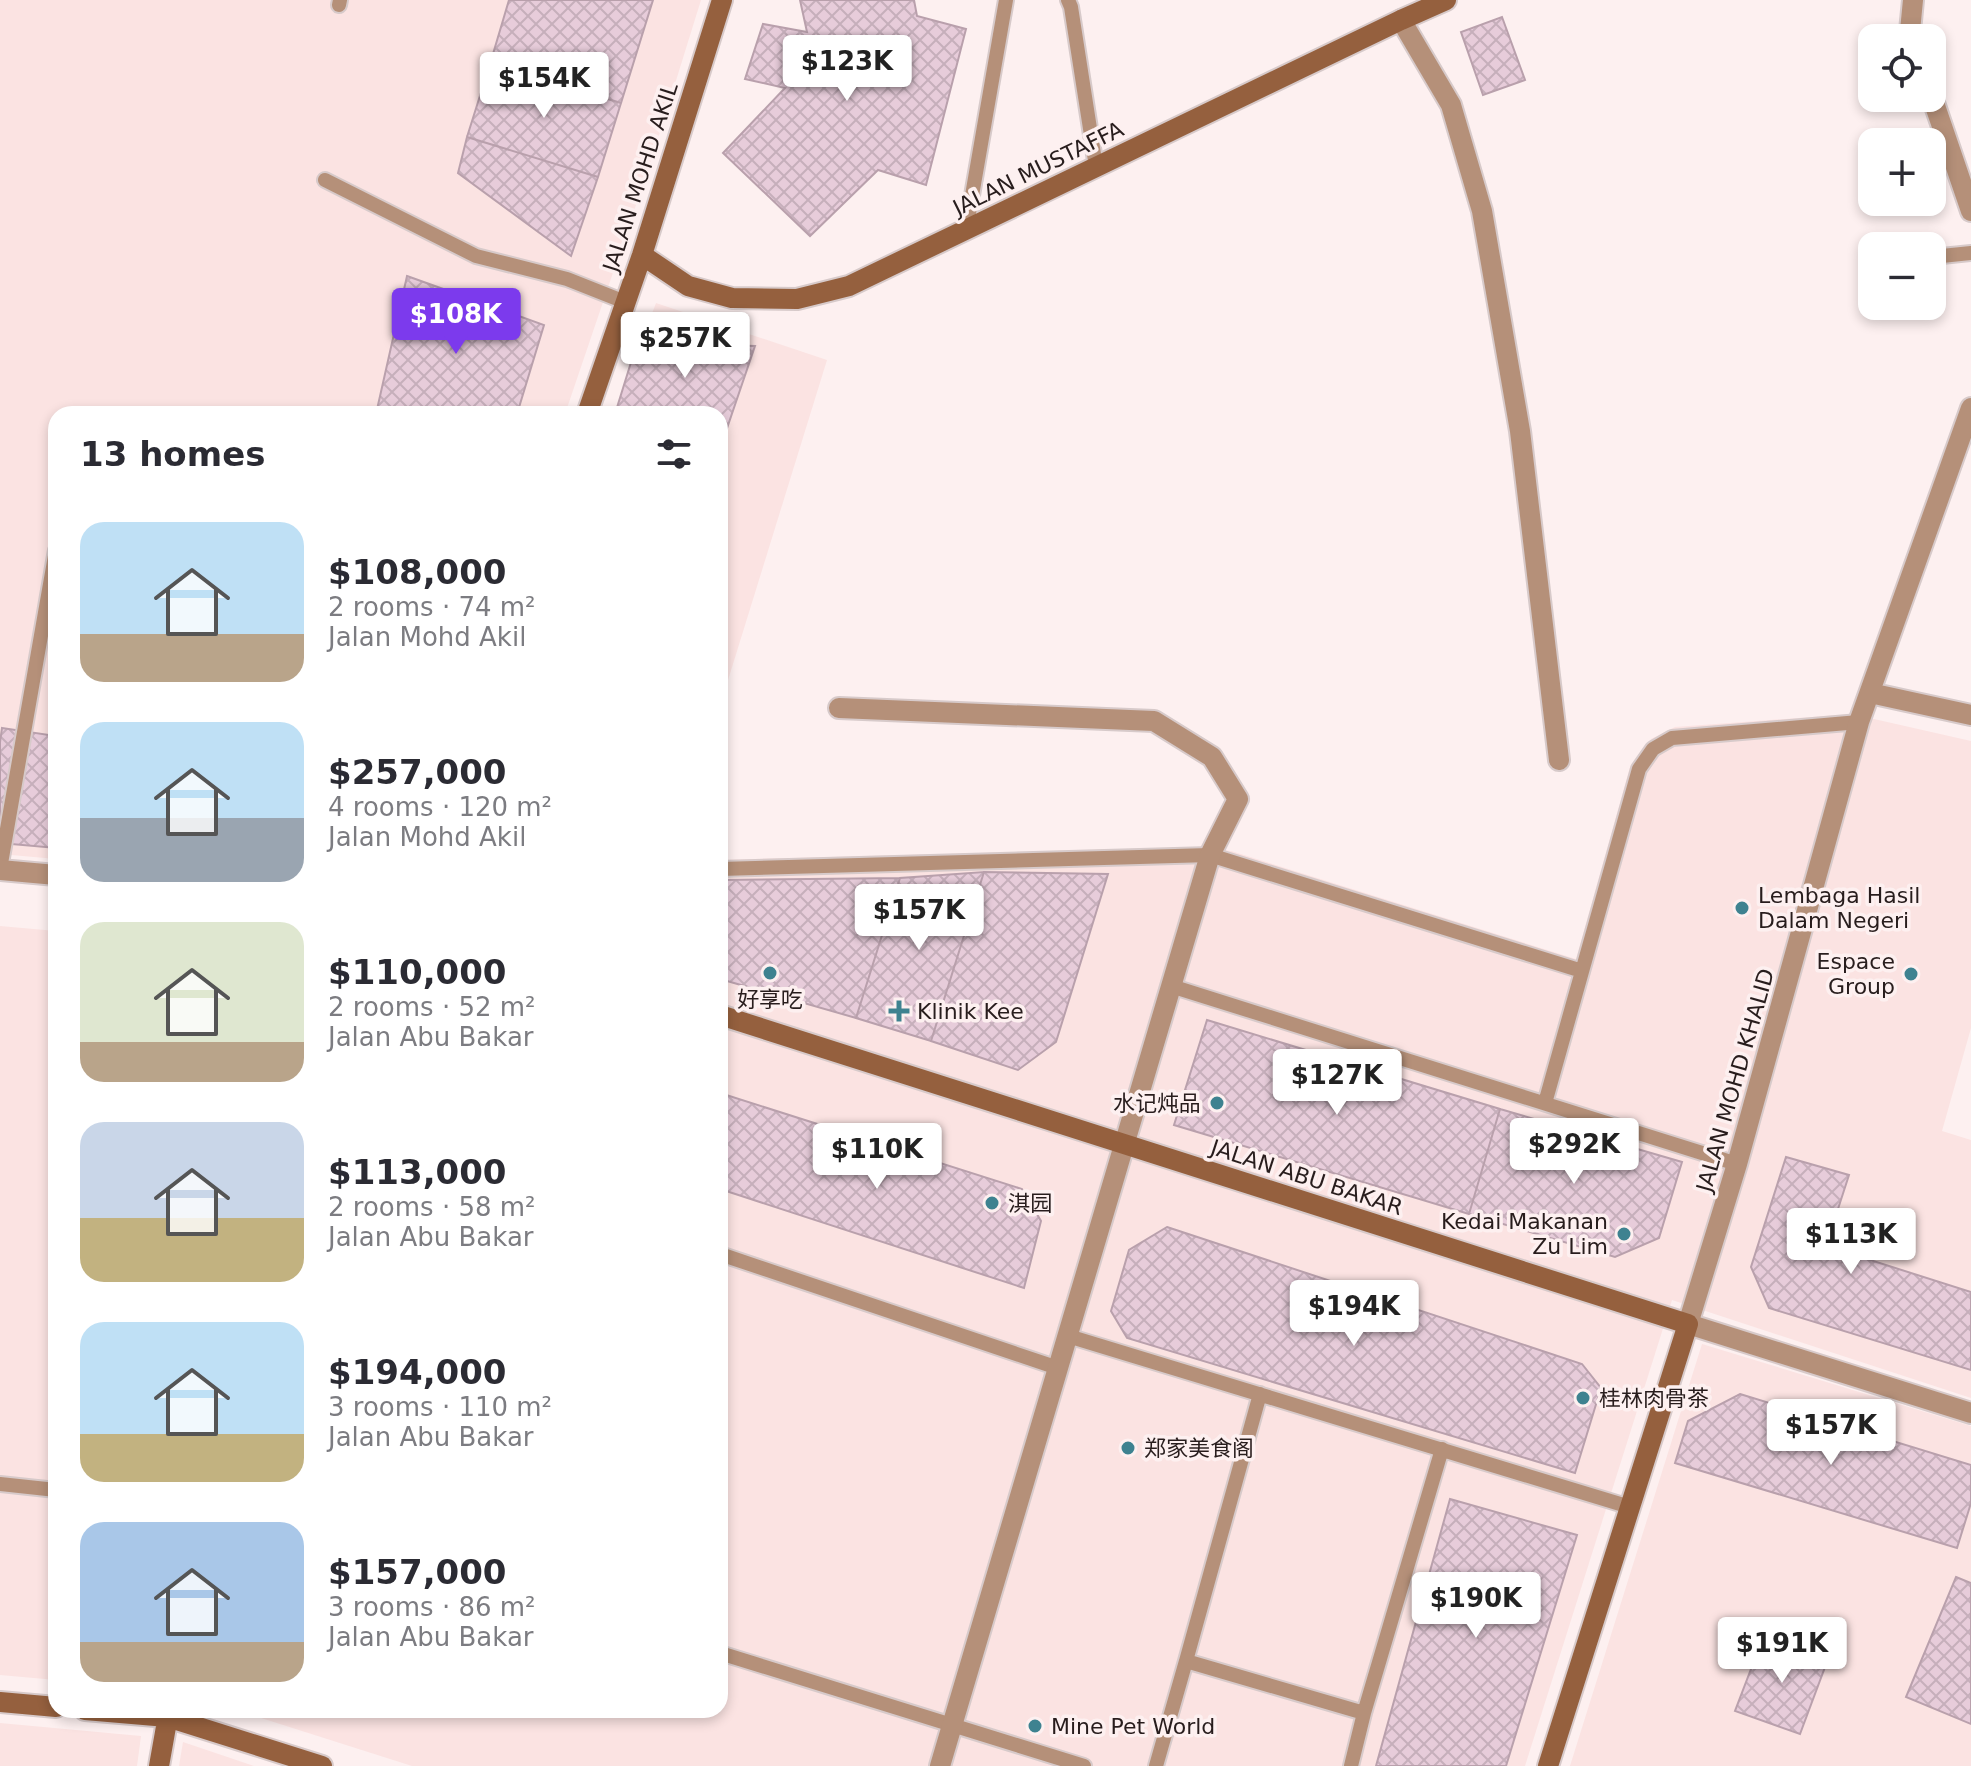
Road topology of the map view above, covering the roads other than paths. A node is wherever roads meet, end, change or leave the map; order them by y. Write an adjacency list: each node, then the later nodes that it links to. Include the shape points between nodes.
1 (722, 0): 14 (street, JALAN MOHD AKIL)
2 (1006, 0): 12 (lane)
3 (1068, 0): 9 (lane)
4 (1446, 0): 6 (street, JALAN MUSTAFFA)
5 (1913, 0): 7 (street)
6 (1401, 20): 9 (street, JALAN MUSTAFFA); 24 (street, via 1451,105 1482,211 1520,431)
7 (1911, 24)
8 (1937, 112): 11 (street)
9 (1096, 167): 12 (street, JALAN MUSTAFFA)
10 (325, 180): 16 (lane, via 476,256 567,279)
11 (1971, 211)
12 (966, 230): 14 (street, JALAN MUSTAFFA, via 849,286 797,299 732,298 688,286)
13 (1971, 253): 15 (lane)
14 (642, 255): 16 (street, JALAN MOHD AKIL)
15 (1946, 256)
16 (625, 302): 17 (street, JALAN MOHD AKIL)
17 (590, 406)
18 (1971, 408): 20 (street, JALAN MOHD KHALID)
19 (48, 596): 26 (lane)
20 (1870, 693): 22 (street); 23 (street, JALAN MOHD KHALID)
21 (839, 708): 25 (street, via 1154,721 1212,757 1238,799)
22 (1971, 715)
23 (1859, 722): 29 (lane, via 1672,738 1653,749 1639,769); 34 (street, JALAN MOHD KHALID)
24 (1559, 760)
25 (1210, 855): 27 (lane); 29 (lane); 30 (street)
26 (0, 869): 28 (street)
27 (728, 869)
28 (48, 874)
29 (1582, 971): 32 (lane)
30 (1171, 986): 32 (lane); 33 (street)
31 (728, 1018): 33 (street, JALAN ABU BAKAR)
32 (1545, 1103): 34 (lane)
33 (1124, 1144): 36 (street, JALAN ABU BAKAR); 37 (street)
34 (1737, 1164): 36 (street, JALAN MOHD KHALID)
35 (728, 1257): 38 (lane)
36 (1688, 1324): 40 (street, JALAN ABU BAKAR); 44 (street, JALAN MOHD KHALID)
37 (1068, 1336): 38 (street); 39 (lane)
38 (1058, 1368): 52 (street)
39 (1260, 1394): 41 (lane); 46 (lane)
40 (1971, 1413)
41 (1442, 1449): 44 (lane); 49 (lane)
42 (0, 1484): 43 (lane)
43 (48, 1489)
44 (1630, 1507): 59 (street, JALAN MOHD KHALID)
45 (728, 1655): 52 (lane)
46 (1186, 1661): 49 (lane); 57 (lane)
47 (0, 1702): 48 (street)
48 (48, 1706)
49 (1364, 1713): 58 (lane)
50 (167, 1718): 53 (street)
51 (180, 1718): 54 (street)
52 (952, 1725): 55 (street); 56 (lane)
53 (159, 1766)
54 (322, 1766)
55 (940, 1766)
56 (1084, 1766)
57 (1156, 1766)
58 (1351, 1766)
59 (1548, 1766)

